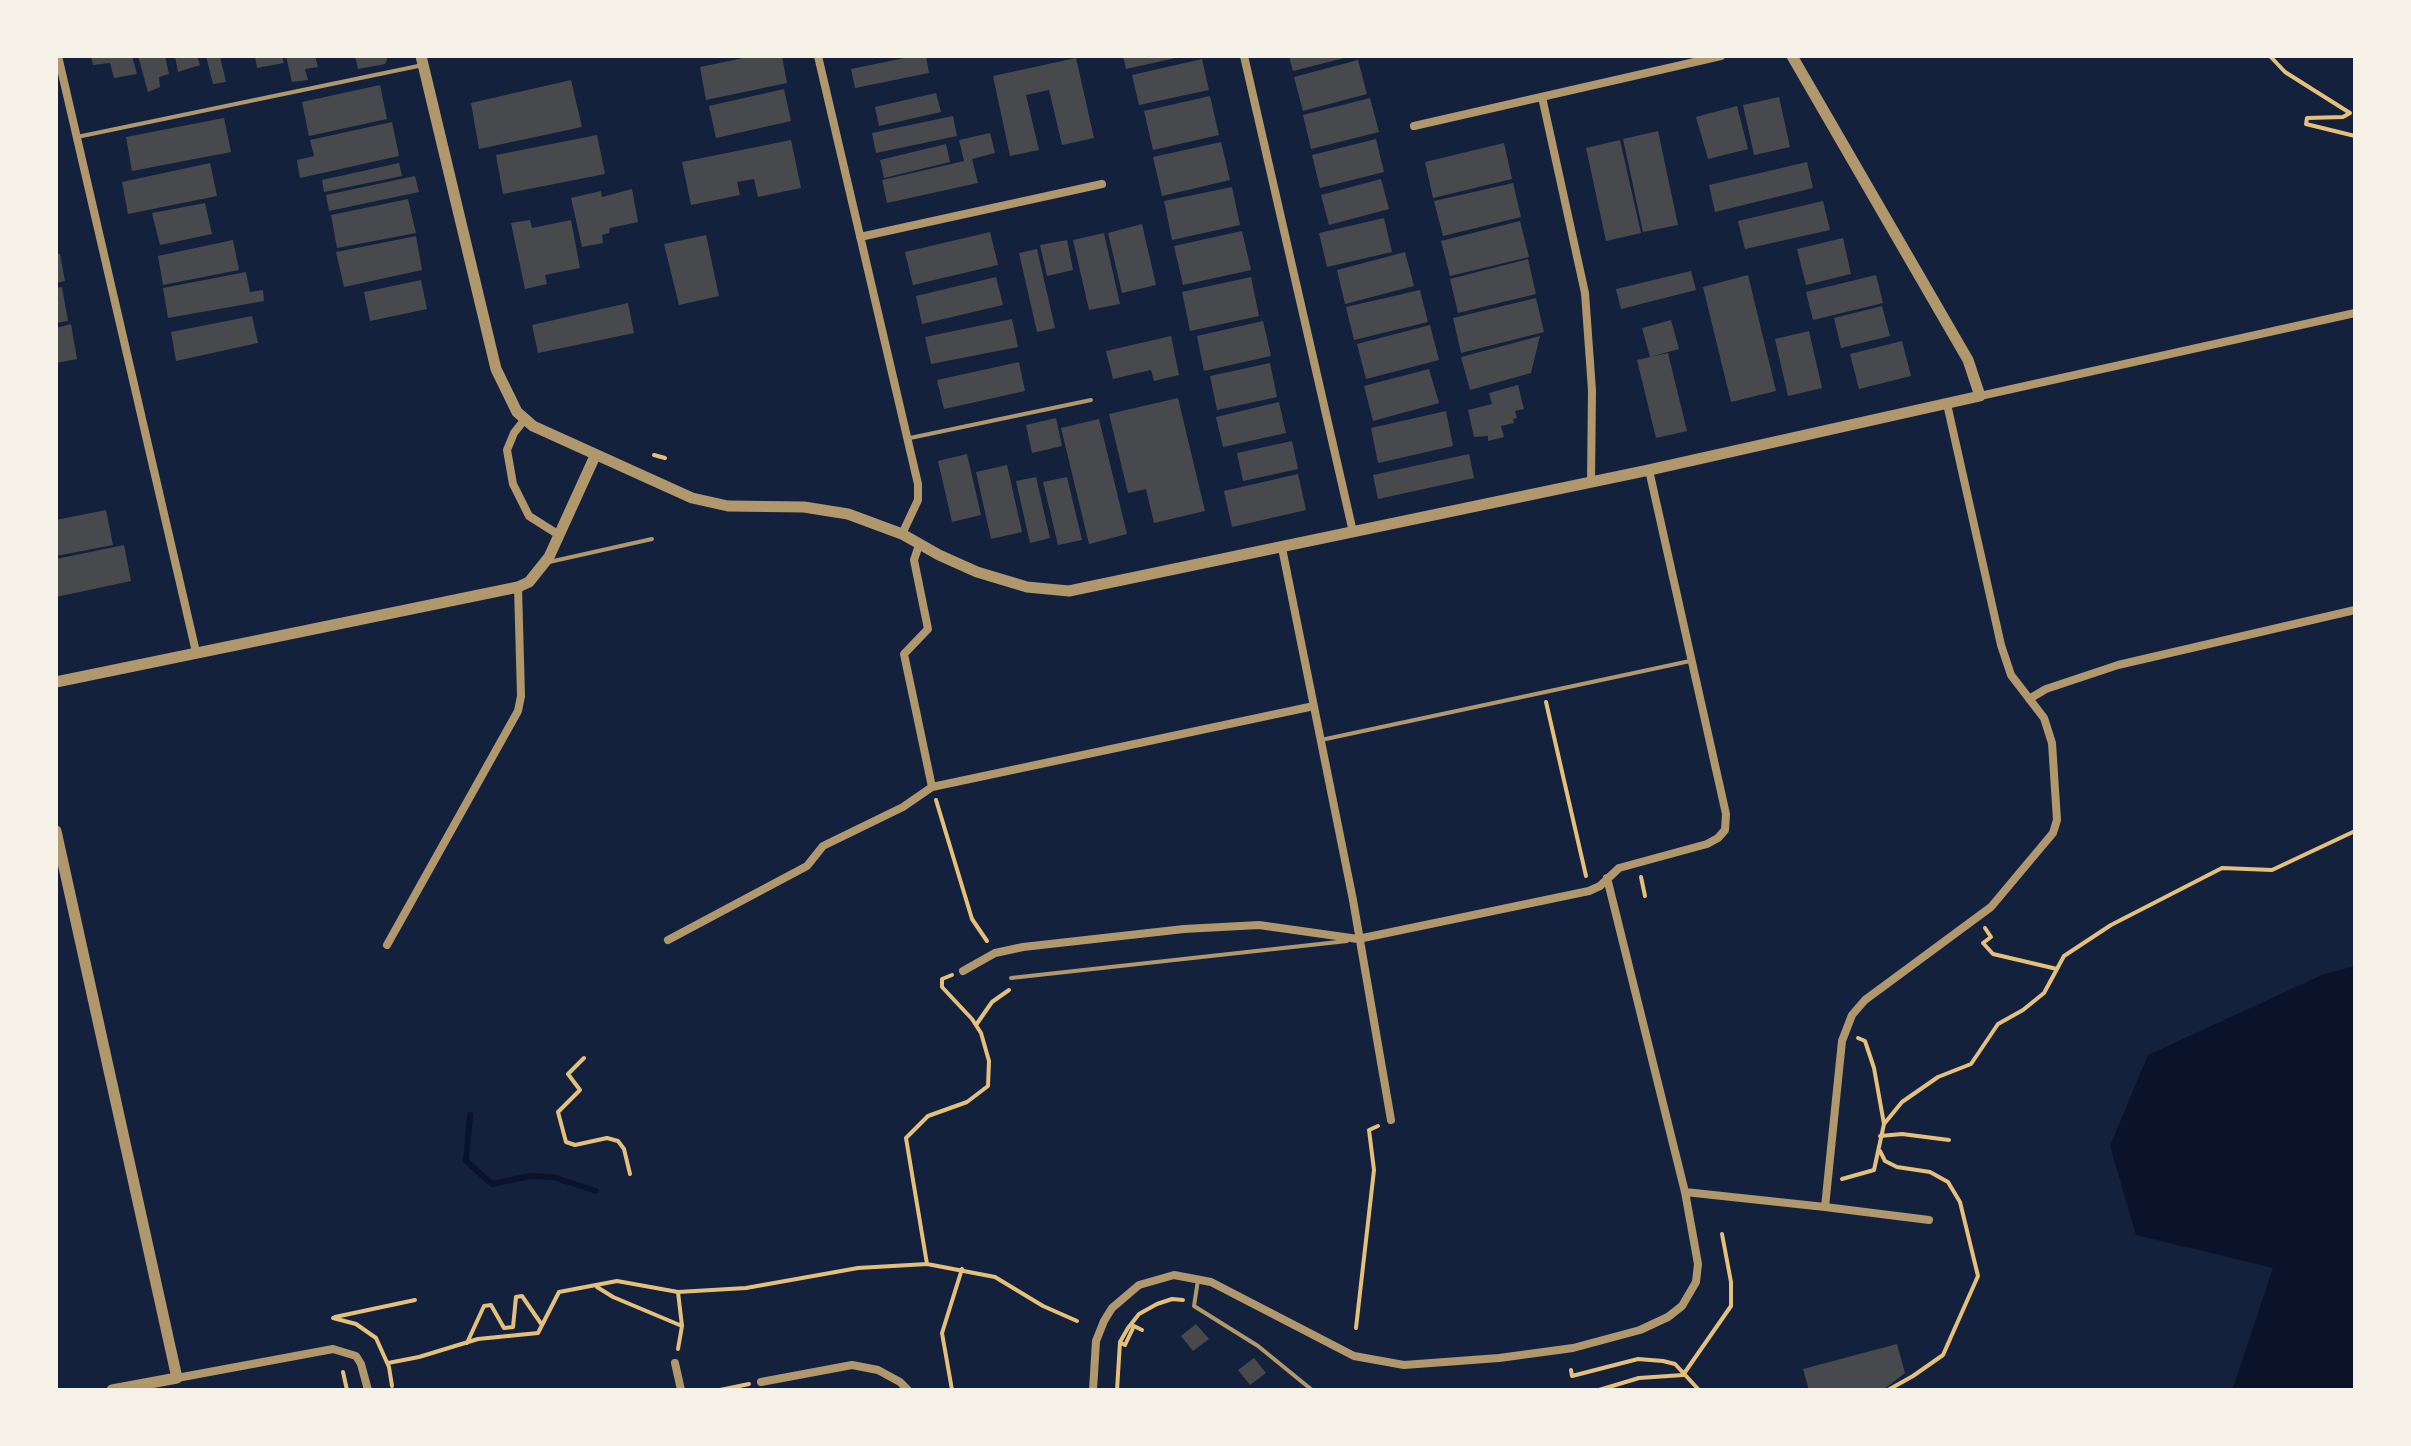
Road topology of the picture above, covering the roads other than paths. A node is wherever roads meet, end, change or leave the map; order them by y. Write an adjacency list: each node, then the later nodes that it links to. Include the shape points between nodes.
1 (58, 56): 9 (street)
2 (818, 56): 11 (street)
3 (1244, 56): 21 (street)
4 (1721, 56): 7 (street)
5 (1792, 56): 13 (street, via 1968,360)
6 (422, 60): 9 (lane); 16 (street, via 496,369)
7 (1542, 97): 8 (street); 20 (street, via 1585,293)
8 (1414, 126)
9 (77, 137): 30 (street)
10 (1102, 184): 11 (street)
11 (860, 237): 17 (street)
12 (2355, 313): 13 (street)
13 (1980, 396): 15 (street)
14 (1091, 400): 17 (lane)
15 (1947, 404): 19 (street); 33 (street, via 2001,645 2011,675)
16 (525, 419): 18 (street); 23 (street, via 507,450 513,484 529,516)
17 (907, 439): 22 (street, via 918,500)
18 (595, 456): 22 (street, via 710,503 826,509); 23 (street)
19 (1649, 470): 20 (street); 31 (street)
20 (1591, 482): 21 (street)
21 (1353, 532): 26 (street)
22 (902, 534): 25 (street)
23 (559, 535): 27 (street)
24 (652, 539): 27 (lane)
25 (919, 545): 26 (street, via 1002,580 1069,591); 36 (street, via 914,560 928,629 904,654)
26 (1282, 548): 34 (street)
27 (545, 563): 28 (street)
28 (518, 587): 30 (street); 41 (street, via 518,711)
29 (2355, 610): 33 (street, via 2118,665)
30 (196, 652): 32 (street)
31 (1692, 661): 35 (lane); 38 (street, via 1726,814 1725,830 1707,844 1619,868)
32 (56, 682)
33 (2029, 699): 46 (street, via 2044,718 2052,743 2057,820 2053,833 1991,907 1852,1015 1842,1041)
34 (1314, 706): 35 (street); 36 (street)
35 (1321, 740): 39 (street)
36 (932, 787): 40 (street, via 823,846 807,866)
37 (56, 831): 50 (street)
38 (1607, 878): 39 (street, via 1589,891); 45 (street)
39 (1358, 939): 42 (street, via 1259,925 1140,934 1023,947 995,953); 43 (lane); 44 (street)
40 (668, 940)
41 (387, 945)
42 (963, 971)
43 (1011, 978)
44 (1391, 1120)
45 (1685, 1192): 46 (street); 48 (street, via 1698,1264 1688,1298 1668,1317 1640,1330 1573,1348 1442,1363 1385,1363 1354,1356)
46 (1825, 1207): 47 (street)
47 (1929, 1220)
48 (1198, 1277): 56 (street, via 1174,1275 1139,1285 1112,1308 1098,1331); 57 (lane, via 1194,1306 1258,1346)
49 (675, 1363): 54 (street)
50 (177, 1378): 52 (street); 53 (street, via 333,1349 356,1356)
51 (761, 1382): 55 (street, via 852,1365 878,1370)
52 (112, 1390)
53 (368, 1390)
54 (681, 1390)
55 (908, 1390)
56 (1093, 1390)
57 (1312, 1390)

